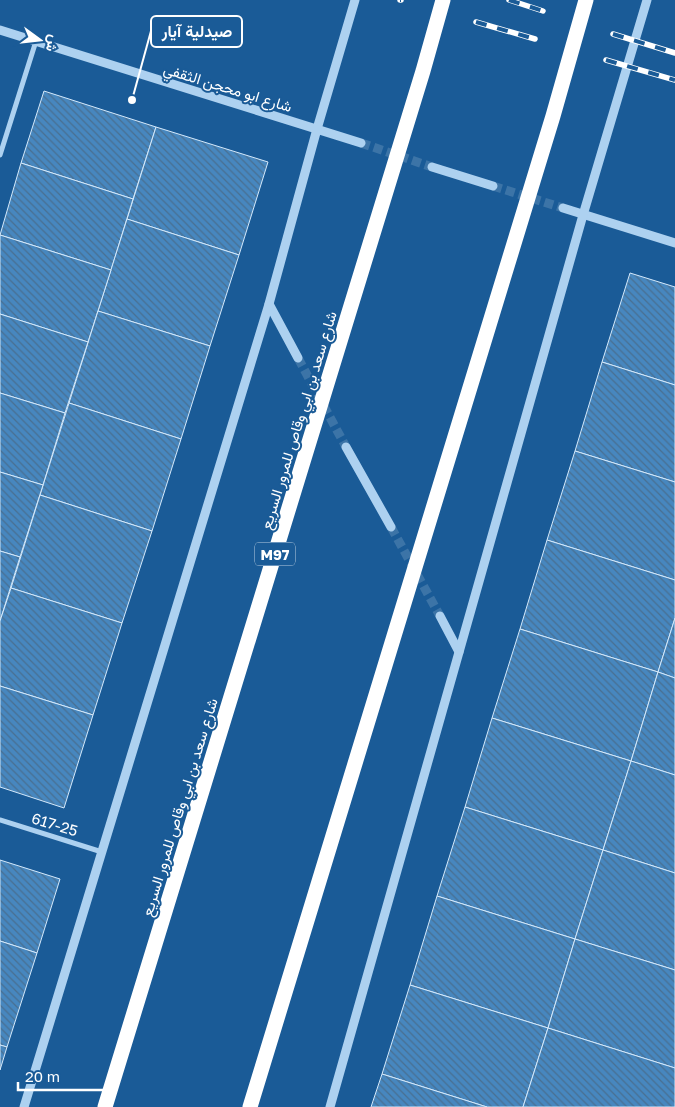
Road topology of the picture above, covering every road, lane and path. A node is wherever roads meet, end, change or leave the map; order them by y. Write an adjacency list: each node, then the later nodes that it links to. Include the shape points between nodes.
1 (355, 0): 7 (street)
2 (442, 0): 24 (highway, شارع سعد بن ابي وقاص للمرور السريع / M97, bridge, via 420,81)
3 (586, 0): 25 (highway, bridge)
4 (647, 0): 13 (street)
5 (0, 30): 6 (street, شارع ابو محجن الثقفي)
6 (36, 42): 7 (street, شارع ابو محجن الثقفي); 9 (street)
7 (316, 129): 8 (street, شارع ابو محجن الثقفي); 15 (street)
8 (361, 143)
9 (0, 155)
10 (432, 166): 11 (street)
11 (493, 186)
12 (564, 208): 13 (street)
13 (583, 215): 14 (street); 20 (street)
14 (675, 243)
15 (269, 304): 16 (street); 22 (street)
16 (298, 358)
17 (346, 447): 18 (street)
18 (391, 527)
19 (440, 616): 20 (street)
20 (459, 652): 26 (street)
21 (0, 820): 22 (street, 617-25)
22 (103, 852): 23 (street)
23 (24, 1107)
24 (105, 1107)
25 (250, 1107)
26 (330, 1107)

